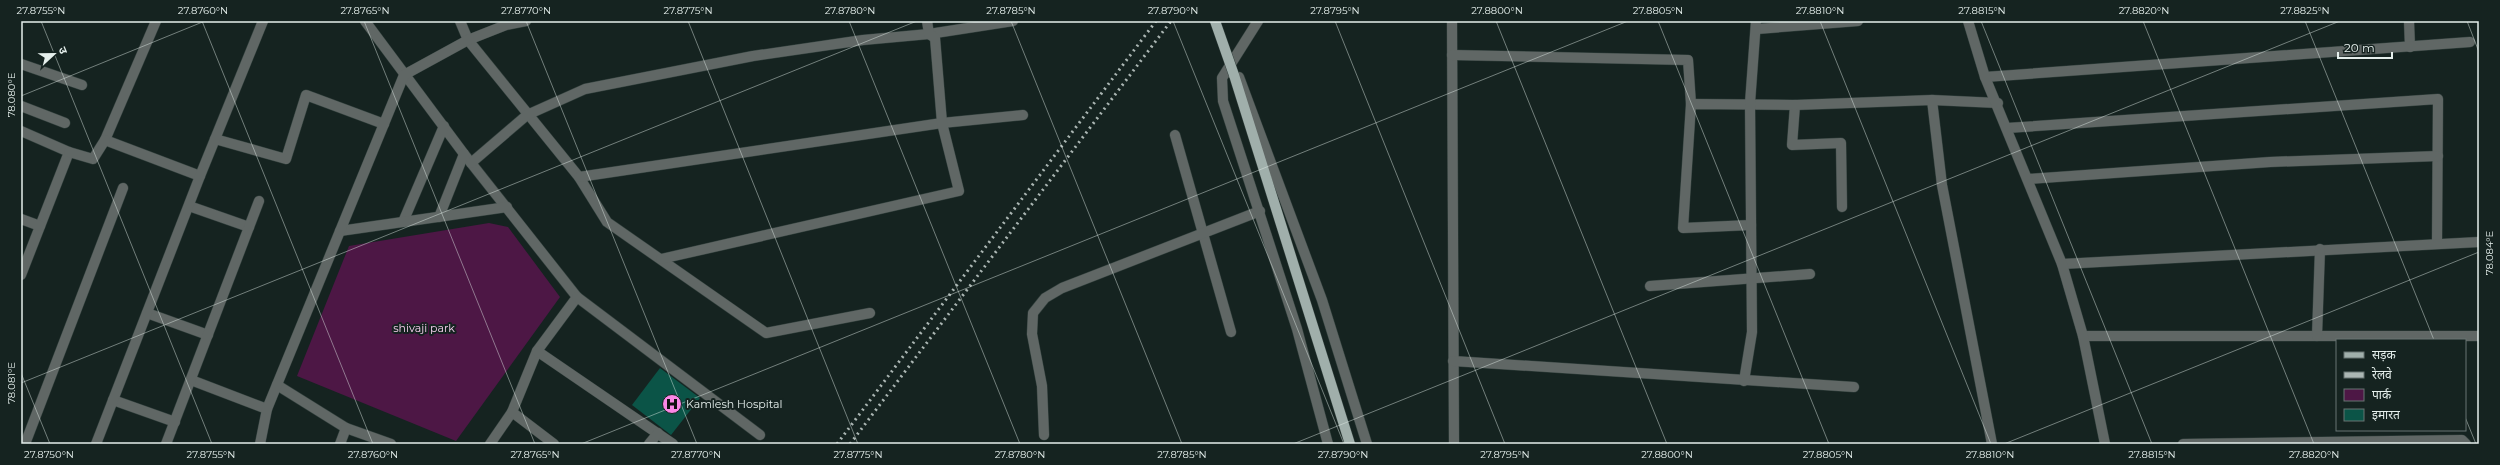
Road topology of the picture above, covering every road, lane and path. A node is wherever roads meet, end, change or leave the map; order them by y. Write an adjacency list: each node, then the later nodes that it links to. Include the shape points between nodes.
1 (156, 21): 42 (street)
2 (263, 21): 41 (street)
3 (365, 21): 23 (street)
4 (460, 21): 17 (street)
5 (526, 21): 14 (street)
6 (927, 21): 16 (street)
7 (1013, 21): 16 (street)
8 (1215, 21): 106 (main road, bridge)
9 (1258, 21): 21 (street)
10 (1452, 21): 20 (street)
11 (1858, 21): 15 (street)
12 (1968, 21): 24 (street)
13 (2409, 21): 19 (street)
14 (505, 23): 17 (street)
15 (1756, 25): 27 (street)
16 (929, 34): 32 (street, via 863,40 753,56 585,89); 35 (street, via 935,38)
17 (468, 40): 23 (street); 32 (street)
18 (2470, 42): 19 (street)
19 (2410, 47): 24 (street)
20 (1452, 55): 29 (street, via 1688,60); 82 (street)
21 (1234, 62): 55 (street, via 1222,78 1223,101); 107 (street, via 1322,300)
22 (21, 64): 25 (street)
23 (404, 75): 36 (street); 37 (street)
24 (1985, 77): 28 (street)
25 (82, 85)
26 (1932, 100): 28 (street); 30 (street); 109 (street, via 1942,185)
27 (1750, 103): 29 (street); 30 (street); 59 (street)
28 (1998, 103): 38 (street)
29 (1691, 104): 59 (street, via 1683,228)
30 (1795, 105): 54 (street, via 1792,145 1841,143)
31 (21, 106): 34 (street)
32 (527, 115): 46 (street); 48 (street)
33 (1023, 115): 35 (street)
34 (65, 123)
35 (942, 123): 48 (street); 67 (street, via 959,191)
36 (384, 124): 41 (street, via 306,95 286,159); 62 (street)
37 (444, 126): 44 (street); 58 (street)
38 (2007, 128): 45 (street, via 2438,99); 49 (street)
39 (21, 131): 43 (street)
40 (1175, 135): 63 (street)
41 (215, 139): 47 (street)
42 (105, 140): 43 (street, via 93,159); 47 (street)
43 (68, 152): 60 (street)
44 (464, 154): 46 (street); 56 (street)
45 (2438, 156): 49 (street, via 2270,162); 64 (street)
46 (471, 163): 53 (street)
47 (200, 176): 52 (street)
48 (579, 177): 67 (street, via 607,222)
49 (2028, 179): 68 (street)
50 (123, 188): 95 (street)
51 (258, 201): 61 (street)
52 (189, 206): 61 (street); 74 (street)
53 (507, 207): 56 (street); 73 (street)
54 (1842, 207)
55 (1260, 211): 63 (street); 105 (street, via 1297,329)
56 (439, 217): 58 (street)
57 (21, 219): 60 (street)
58 (403, 222): 62 (street)
59 (1751, 224): 71 (street)
60 (40, 226): 70 (street)
61 (249, 227): 77 (street)
62 (340, 231): 85 (street)
63 (1204, 231): 76 (street); 94 (street, via 1062,288 1045,298 1033,313 1032,334 1042,386)
64 (2437, 242): 65 (street); 66 (street)
65 (2479, 242)
66 (2320, 249): 68 (street); 79 (street)
67 (661, 259): 75 (street, via 766,333)
68 (2062, 264): 78 (street)
69 (1810, 274): 71 (street)
70 (21, 275)
71 (1752, 278): 72 (street); 84 (street, via 1752,332)
72 (1650, 286)
73 (577, 297): 81 (street); 93 (street)
74 (147, 313): 77 (street); 87 (street)
75 (870, 313)
76 (1231, 332)
77 (208, 335): 83 (street)
78 (2083, 336): 79 (street); 110 (street)
79 (2317, 336): 80 (street)
80 (2479, 336)
81 (537, 351): 89 (street); 92 (street)
82 (1453, 361): 84 (street); 108 (street)
83 (190, 380): 88 (street); 90 (street)
84 (1744, 380): 86 (street)
85 (277, 385): 88 (street); 91 (street)
86 (1854, 387)
87 (113, 400): 90 (street); 96 (street)
88 (267, 409): 98 (street)
89 (512, 412): 101 (street); 102 (street)
90 (175, 422): 97 (street)
91 (346, 428): 99 (street); 100 (street)
92 (658, 433): 103 (street); 104 (street)
93 (760, 435)
94 (1044, 435)
95 (27, 442)
96 (96, 444)
97 (166, 444)
98 (260, 444)
99 (340, 444)
100 (391, 444)
101 (490, 444)
102 (554, 444)
103 (649, 444)
104 (673, 444)
105 (1328, 444)
106 (1350, 444)
107 (1367, 444)
108 (1454, 444)
109 (1992, 444)
110 (2105, 444)
111 (2183, 444): 112 (street, via 2462,440)
112 (2466, 444)

